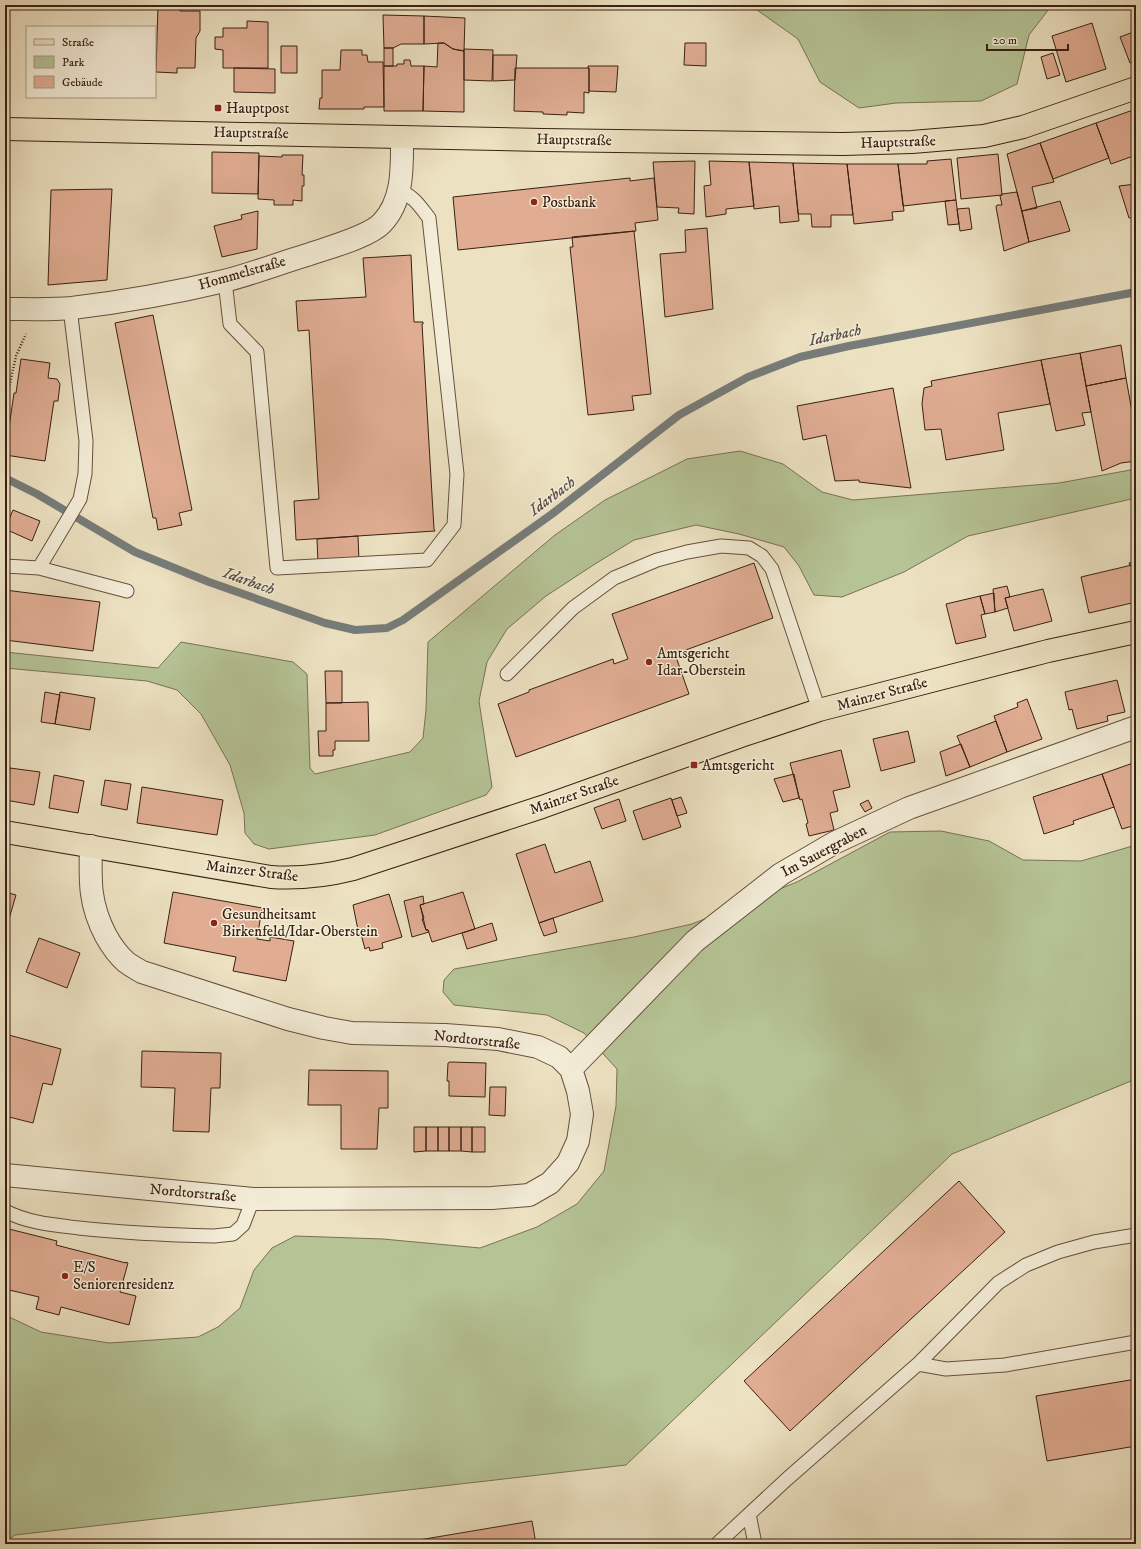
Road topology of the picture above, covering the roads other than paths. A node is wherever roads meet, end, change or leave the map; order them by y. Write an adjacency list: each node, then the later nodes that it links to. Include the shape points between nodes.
1 (1136, 88): 3 (main road, Hauptstraße, via 1023,127 984,136 948,140 843,144)
2 (5, 129): 3 (main road, Hauptstraße)
3 (402, 137): 4 (street, Hommelstraße, via 402,178)
4 (399, 190): 5 (street, Hommelstraße, via 390,213 371,231); 5 (lane, via 416,201 429,218 457,474 454,525 427,560 277,568 257,352 230,324)
5 (225, 281): 7 (street, Hommelstraße, via 128,300)
6 (5, 308): 7 (street, Hommelstraße)
7 (70, 308): 9 (lane, via 86,440 85,474 80,499)
8 (5, 566): 9 (lane)
9 (39, 568): 10 (lane)
10 (127, 591)
11 (1136, 632): 13 (main road, Mainzer Straße, via 1048,650)
12 (507, 674): 13 (lane, via 573,608 614,578 657,560 687,552 721,546 749,548 762,556 772,569)
13 (818, 710): 16 (main road, Mainzer Straße, via 542,807 328,875 271,877)
14 (1136, 727): 17 (street, Im Sauergraben, via 909,808 834,844 781,874 694,941)
15 (5, 832): 16 (main road, Mainzer Straße)
16 (91, 846): 17 (street, Nordtorstraße, via 92,903 100,924 111,946 142,972 324,1028 352,1033 498,1039 538,1047 559,1057)
17 (571, 1069): 19 (street, Nordtorstraße, via 582,1114 578,1141 568,1163 550,1183 529,1195 485,1198)
18 (5, 1175): 19 (street, Nordtorstraße)
19 (253, 1198): 20 (lane, via 243,1225 233,1234 214,1236 64,1227 27,1220)
20 (5, 1211)
21 (1136, 1235): 23 (lane, via 1094,1242 1058,1252 1026,1265 998,1282)
22 (1136, 1342): 23 (lane, via 1004,1365 946,1369)
23 (918, 1364): 24 (lane)
24 (749, 1514): 25 (lane); 26 (lane)
25 (717, 1544)
26 (755, 1544)

